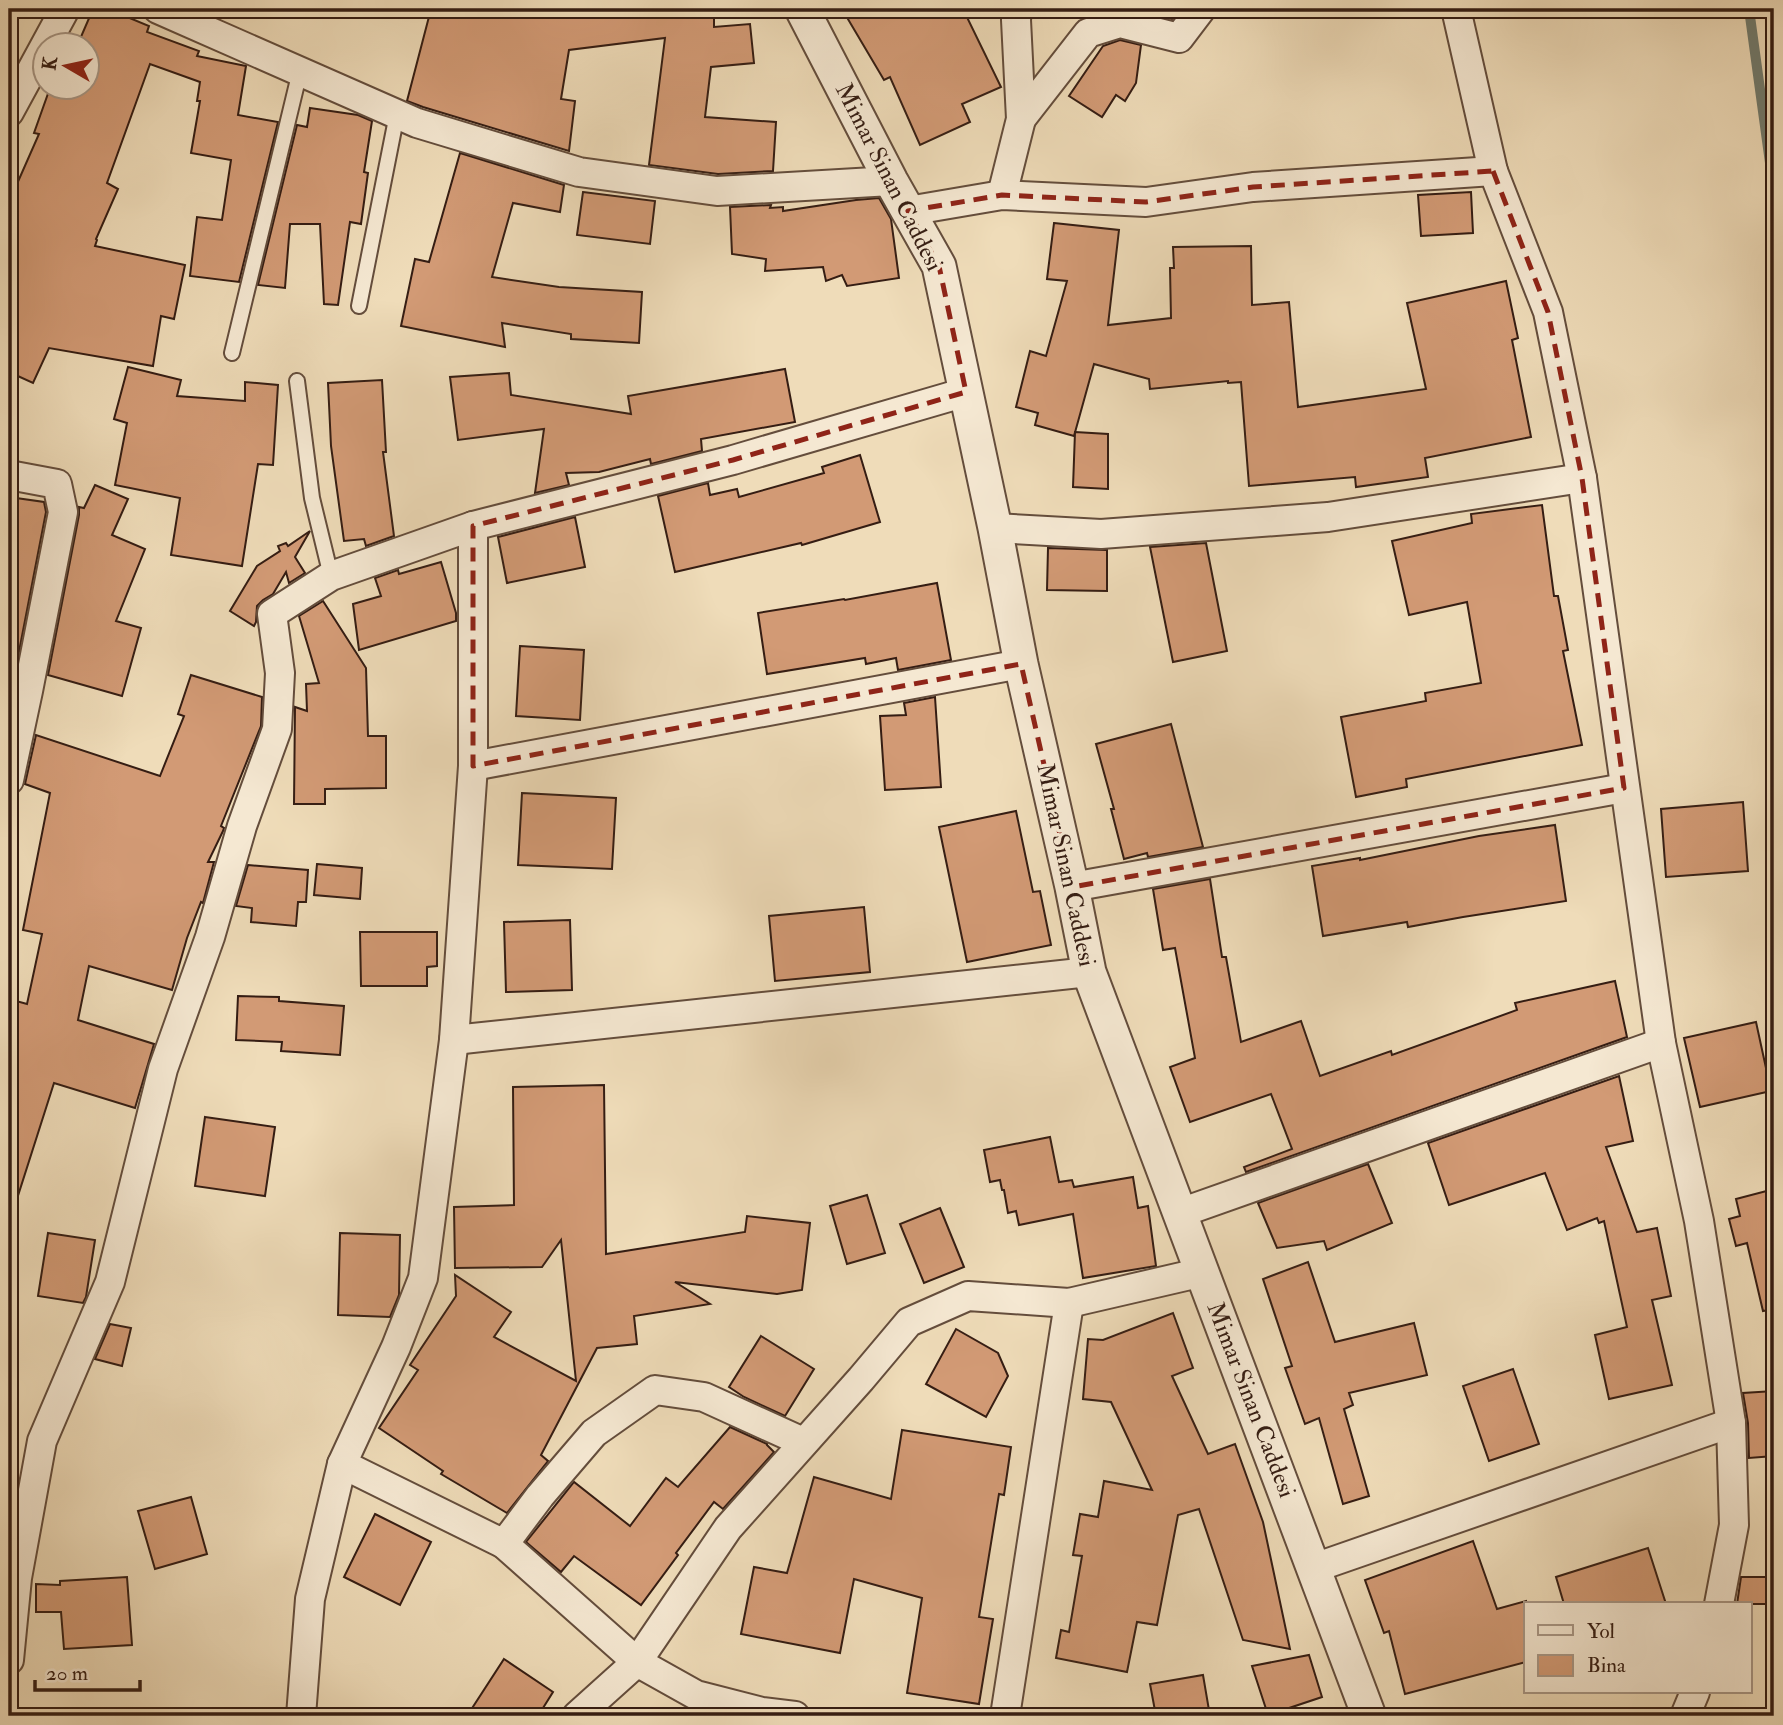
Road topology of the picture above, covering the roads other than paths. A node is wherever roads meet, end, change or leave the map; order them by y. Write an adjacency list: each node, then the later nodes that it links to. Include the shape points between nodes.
1 (65, 9): 8 (street)
2 (158, 9): 7 (street)
3 (802, 9): 12 (street, Mimar Sinan Caddesi)
4 (1017, 9): 10 (street)
5 (1201, 9): 10 (street, via 1179,38 1120,23 1088,33)
6 (1456, 9): 11 (street)
7 (300, 71): 9 (street); 16 (lane)
8 (9, 112)
9 (397, 114): 12 (street, via 579,172 718,191); 15 (lane)
10 (1021, 119): 13 (street)
11 (1493, 172): 13 (street, via 1253,187 1146,202); 20 (street, via 1548,312)
12 (891, 181): 14 (street, Mimar Sinan Caddesi)
13 (1002, 195): 14 (street)
14 (908, 211): 18 (street, Mimar Sinan Caddesi, via 939,266)
15 (359, 306)
16 (232, 353)
17 (297, 381): 23 (lane, via 312,498)
18 (966, 392): 21 (street, via 733,460); 22 (street, Mimar Sinan Caddesi)
19 (9, 475): 26 (street, via 57,484 63,512)
20 (1582, 478): 22 (street, via 1328,517 1101,534); 27 (street)
21 (473, 526): 23 (street); 25 (street)
22 (995, 528): 24 (street, Mimar Sinan Caddesi)
23 (331, 576): 41 (street, via 272,614 280,673 277,729 163,1069 110,1282 42,1441 17,1578)
24 (1021, 664): 25 (street); 28 (street, Mimar Sinan Caddesi)
25 (473, 766): 30 (street)
26 (9, 780)
27 (1624, 788): 28 (street); 31 (street)
28 (1072, 887): 29 (street, Mimar Sinan Caddesi)
29 (1089, 972): 30 (street); 32 (street, Mimar Sinan Caddesi)
30 (454, 1040): 37 (street, via 423,1278)
31 (1661, 1043): 32 (street); 35 (street, via 1699,1221)
32 (1180, 1213): 33 (street, Mimar Sinan Caddesi)
33 (1203, 1272): 34 (street); 39 (street, Mimar Sinan Caddesi)
34 (1069, 1303): 36 (street, via 968,1296 909,1322); 48 (street)
35 (1731, 1423): 39 (street); 40 (street, via 1734,1525)
36 (803, 1442): 38 (street, via 704,1397 655,1390 594,1433); 42 (street, via 727,1528)
37 (342, 1464): 38 (street); 45 (street, via 310,1599)
38 (504, 1544): 42 (street)
39 (1314, 1568): 49 (street, Mimar Sinan Caddesi)
40 (1719, 1602)
41 (9, 1660)
42 (637, 1662): 44 (street, via 696,1695); 46 (street)
43 (1694, 1694): 50 (street)
44 (762, 1714): 47 (street)
45 (301, 1716)
46 (577, 1716)
47 (794, 1716)
48 (1005, 1716)
49 (1369, 1716)
50 (1685, 1716)

